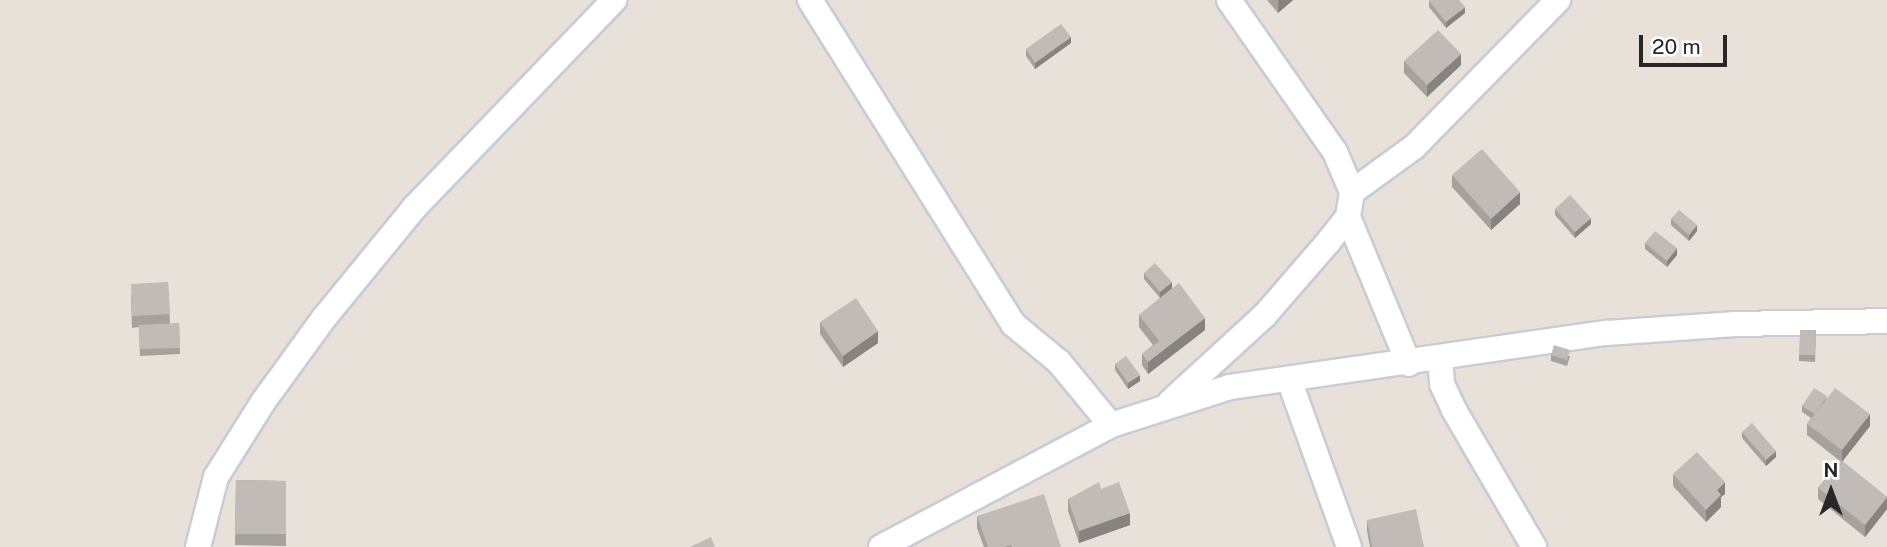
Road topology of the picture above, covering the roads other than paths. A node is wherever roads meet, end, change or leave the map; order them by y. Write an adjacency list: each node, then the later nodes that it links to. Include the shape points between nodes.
1 (614, 0): 14 (street, via 414,208 324,318 230,451 203,515)
2 (810, 0): 12 (street, via 1013,324 1059,362)
3 (1229, 0): 5 (street, via 1335,152)
4 (1558, 0): 5 (street, via 1414,147)
5 (1352, 192): 6 (street)
6 (1348, 217): 9 (street); 11 (street, via 1265,315)
7 (1887, 321): 8 (street, via 1607,333)
8 (1440, 359): 9 (street); 16 (street, via 1442,384 1454,410)
9 (1409, 364): 10 (street)
10 (1290, 382): 11 (street, via 1230,387); 15 (street, via 1323,463)
11 (1167, 404): 12 (street)
12 (1111, 425): 13 (street)
13 (892, 544)
14 (198, 547)
15 (1349, 547)
16 (1534, 547)

